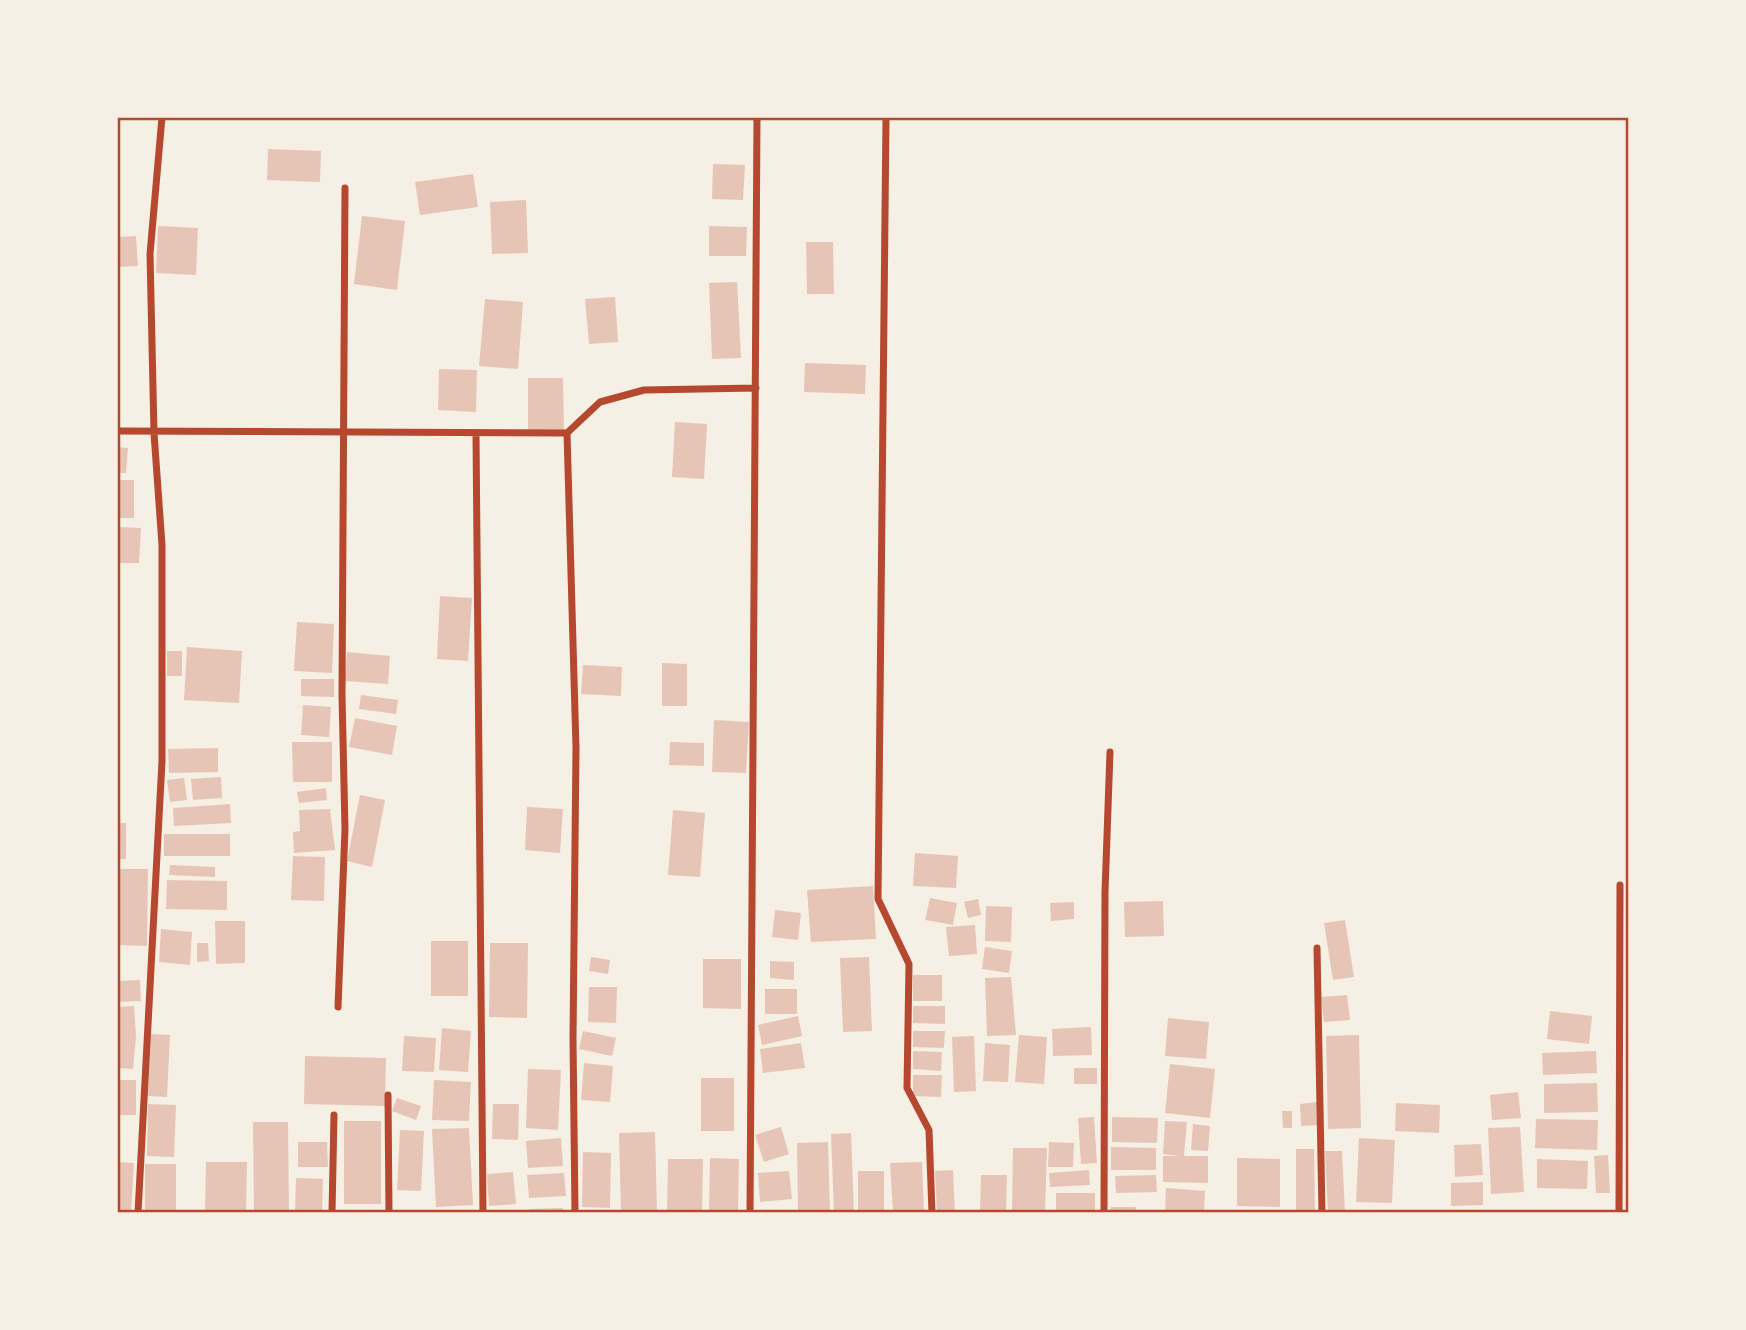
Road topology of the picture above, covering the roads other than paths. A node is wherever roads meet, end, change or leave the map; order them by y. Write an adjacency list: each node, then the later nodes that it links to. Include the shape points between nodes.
1 (162, 117): 8 (street, via 150,235)
2 (757, 117): 5 (street)
3 (886, 117): 23 (street, via 878,899 909,964 908,1088 929,1130)
4 (345, 188): 6 (street)
5 (756, 388): 9 (street, via 644,390 600,402); 22 (street)
6 (344, 430): 8 (street); 10 (street); 14 (street, via 345,829)
7 (117, 431): 8 (street)
8 (154, 433): 17 (street, via 162,545 162,761)
9 (567, 433): 10 (street); 21 (street, via 576,748)
10 (476, 434): 20 (street)
11 (1110, 752): 24 (street)
12 (1620, 885): 26 (street)
13 (1317, 948): 25 (street)
14 (338, 1007)
15 (388, 1095): 19 (street)
16 (334, 1115): 18 (street)
17 (138, 1213)
18 (332, 1213)
19 (389, 1213)
20 (483, 1213)
21 (575, 1213)
22 (750, 1213)
23 (932, 1213)
24 (1104, 1213)
25 (1322, 1213)
26 (1619, 1213)

